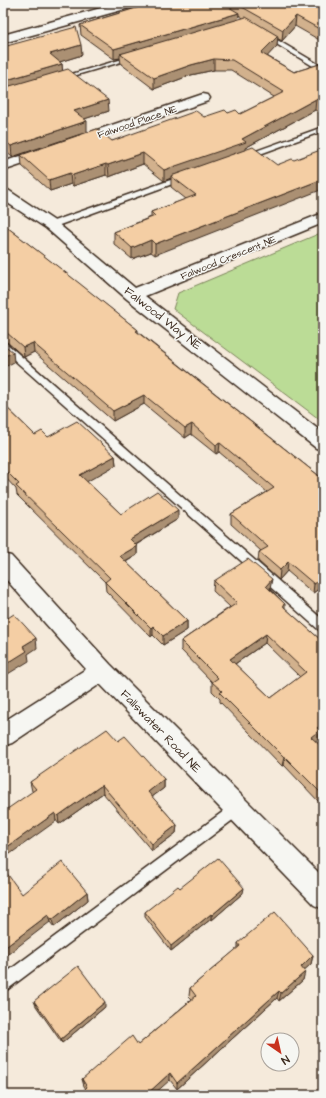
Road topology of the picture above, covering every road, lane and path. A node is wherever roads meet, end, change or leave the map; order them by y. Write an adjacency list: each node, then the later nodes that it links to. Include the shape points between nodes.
1 (132, 3): 3 (street)
2 (260, 32): 5 (lane)
3 (3, 39)
4 (140, 55): 6 (lane)
5 (323, 70)
6 (56, 79)
7 (203, 98): 10 (street, Falwood Place NE)
8 (323, 129): 9 (lane)
9 (235, 160)
10 (3, 167)
11 (190, 176): 14 (lane)
12 (3, 194): 14 (street, Falwood Way NE)
13 (323, 218): 15 (street, Falwood Crescent NE)
14 (51, 225): 15 (street, Falwood Way NE)
15 (133, 296): 17 (street, Falwood Way NE)
16 (3, 345): 19 (lane)
17 (323, 443)
18 (3, 562): 20 (street, Fallswater Road NE)
19 (323, 627)
20 (102, 671): 21 (street); 22 (street, Fallswater Road NE)
21 (3, 735)
22 (237, 809): 23 (street, Fallswater Road NE); 24 (lane)
23 (323, 896)
24 (3, 984)

